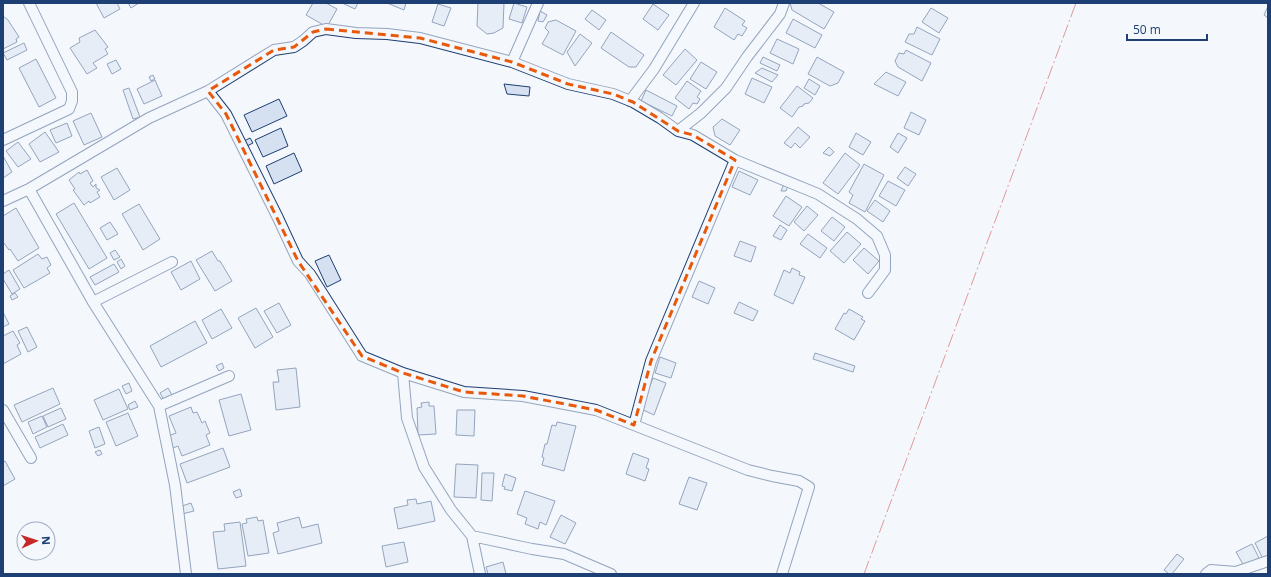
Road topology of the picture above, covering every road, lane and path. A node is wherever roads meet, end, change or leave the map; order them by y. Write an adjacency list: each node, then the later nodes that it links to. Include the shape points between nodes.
1 (29, 3): 9 (street, via 72,92 72,101 69,109)
2 (538, 3): 5 (street)
3 (694, 3): 7 (street, via 654,69)
4 (784, 3): 8 (street, via 780,14 726,88)
5 (512, 62): 6 (street, via 420,38 326,29 313,32 294,47 274,50); 7 (street, via 568,84 613,94)
6 (208, 91): 11 (street, via 149,118); 16 (street, via 226,114 298,261 310,274 362,356)
7 (630, 101): 8 (street)
8 (678, 131): 10 (street, via 693,135)
9 (3, 140)
10 (735, 160): 14 (street, via 818,194 857,219 877,236 885,255 885,270); 20 (street, via 651,361)
11 (29, 189): 12 (street); 15 (street)
12 (3, 201)
13 (172, 262): 15 (street)
14 (868, 293)
15 (93, 302): 18 (street)
16 (404, 373): 20 (street, via 464,392 523,396 596,410); 22 (street, via 407,418 424,467 451,510)
17 (229, 376): 18 (street)
18 (159, 406): 24 (street, via 175,485)
19 (3, 410): 21 (street)
20 (634, 425): 27 (street, via 748,470 799,481 809,487)
21 (31, 458)
22 (472, 536): 25 (street); 26 (street, via 564,554)
23 (1268, 561): 28 (street, via 1236,572 1212,570)
24 (186, 574)
25 (480, 574)
26 (611, 574)
27 (782, 574)
28 (1206, 574)

